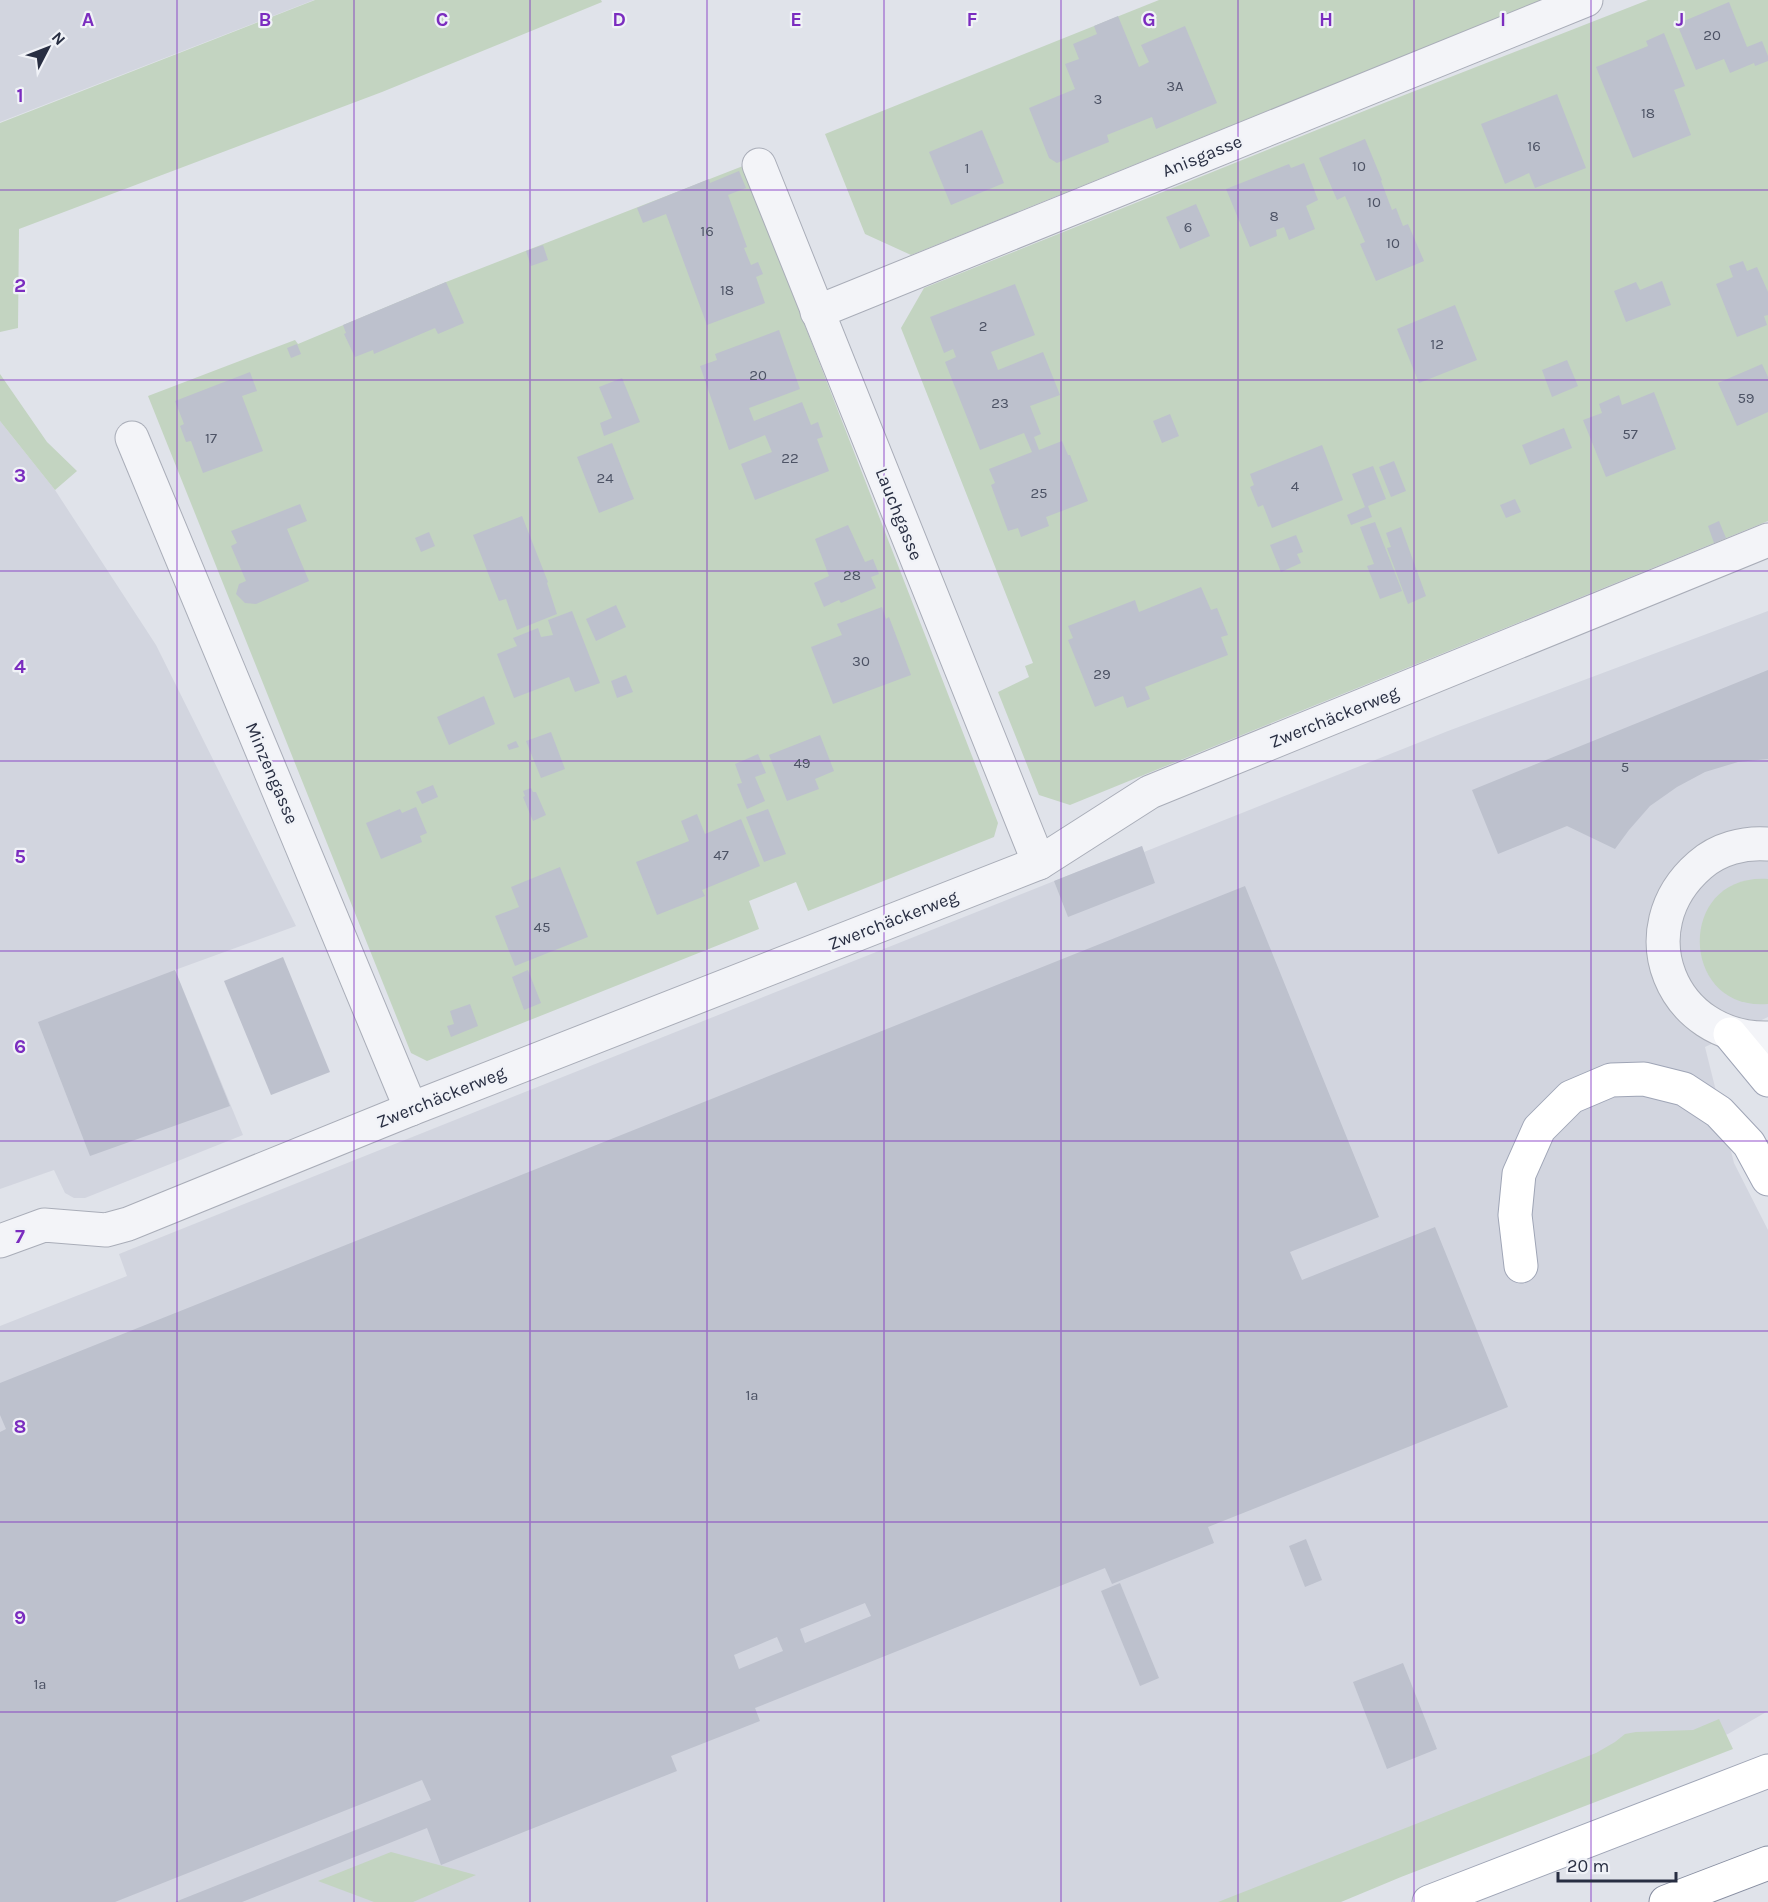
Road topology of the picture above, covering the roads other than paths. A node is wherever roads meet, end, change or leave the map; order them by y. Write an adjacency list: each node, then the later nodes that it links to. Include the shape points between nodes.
1 (1586, 0): 3 (street, Anisgasse)
2 (759, 165): 3 (street, Lauchgasse)
3 (817, 312): 7 (street, Lauchgasse)
4 (132, 438): 11 (street, Minzengasse)
5 (1768, 540): 7 (street, Zwerchäckerweg, via 1150,792)
6 (1768, 844): 8 (street, via 1730,848 1707,858 1673,896 1664,921 1662,946 1675,989 1707,1023)
7 (1039, 862): 11 (street, Zwerchäckerweg)
8 (1730, 1034): 9 (street); 10 (main road)
9 (1768, 1038)
10 (1768, 1080)
11 (411, 1109): 13 (street, Zwerchäckerweg, via 128,1224 106,1230 44,1225)
12 (1768, 1179): 14 (main road, via 1749,1144 1719,1112 1684,1089 1644,1079 1611,1080 1571,1097 1539,1129 1519,1174 1515,1215)
13 (0, 1241)
14 (1521, 1266)
15 (1767, 1771): 17 (main road)
16 (1768, 1863): 18 (main road)
17 (1429, 1902)
18 (1666, 1902)

